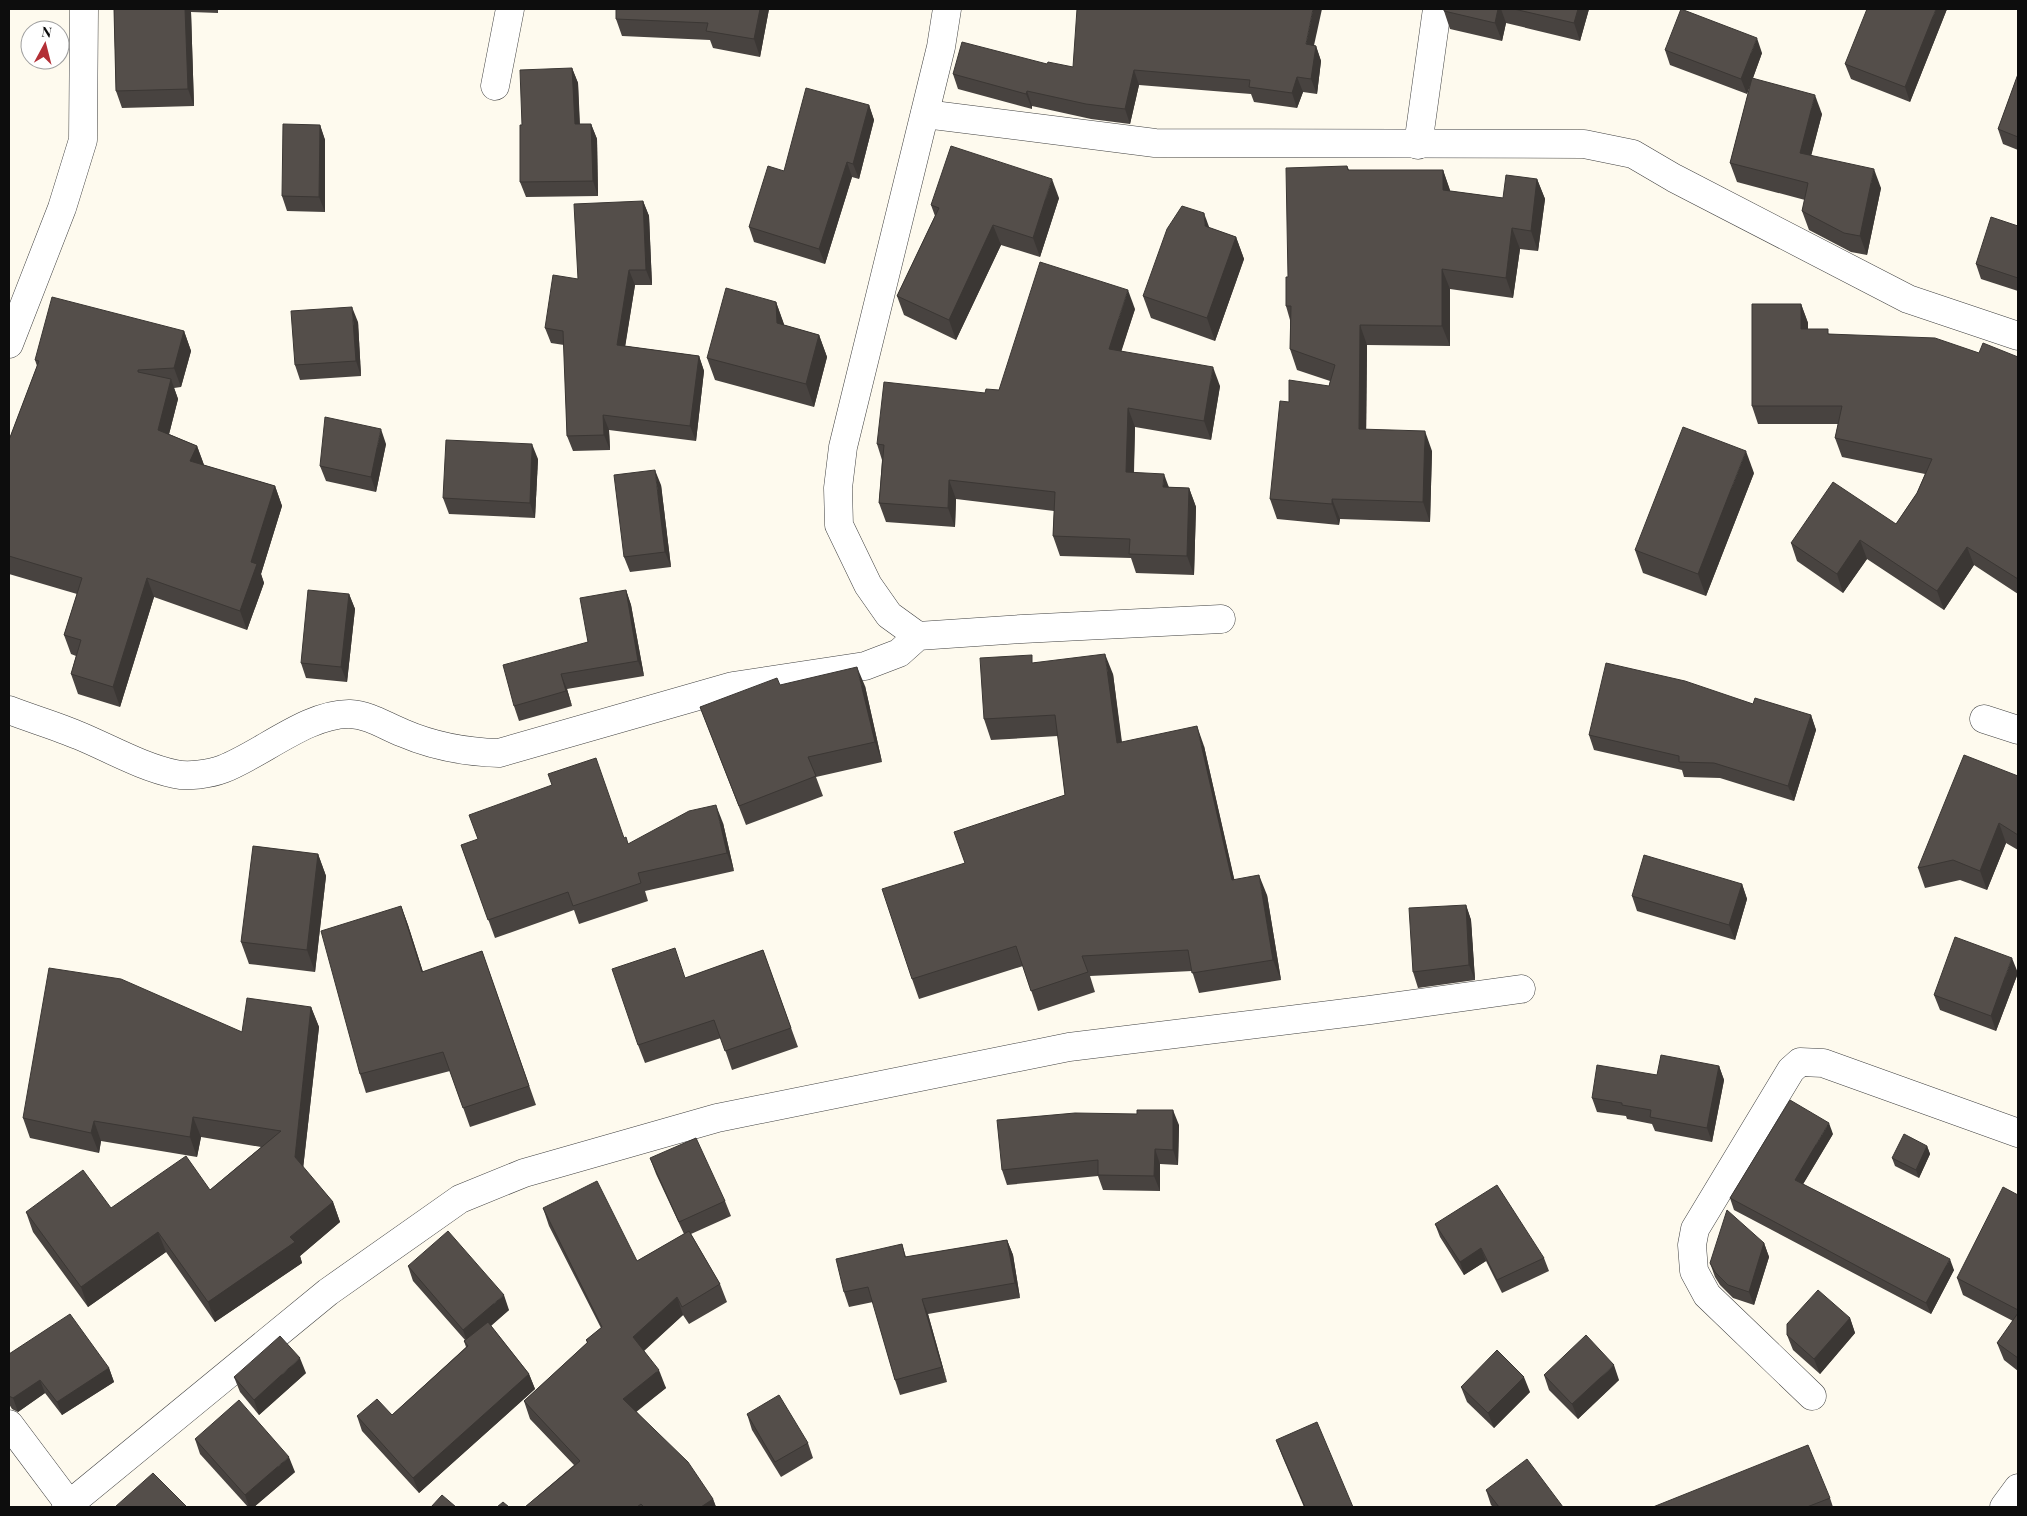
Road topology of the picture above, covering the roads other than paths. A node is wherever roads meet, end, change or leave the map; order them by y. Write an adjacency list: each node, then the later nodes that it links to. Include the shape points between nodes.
1 (84, 9): 9 (street, via 83,140 62,208)
2 (510, 9): 5 (street)
3 (947, 9): 6 (street)
4 (1437, 9): 7 (street)
5 (495, 86)
6 (925, 114): 7 (street, via 1155,143); 11 (street, via 843,447 838,488 839,525 868,585 889,615)
7 (1418, 145): 8 (street, via 1584,144 1633,154 1908,299)
8 (2018, 336)
9 (9, 344)
10 (1221, 619): 11 (street)
11 (918, 636): 12 (street, via 899,654 865,666 733,686 499,753 448,747 404,734 367,716 350,714 325,716 222,770 175,774)
12 (9, 710)
13 (1984, 719): 14 (street)
14 (2018, 730)
15 (1520, 989): 20 (street, via 1069,1047 717,1118 524,1173 460,1199 328,1292)
16 (2018, 1133): 17 (street, via 1823,1063 1800,1062 1791,1070 1695,1229 1692,1246 1694,1270 1707,1295)
17 (1812, 1396)
18 (9, 1424): 20 (street)
19 (2018, 1488): 21 (street)
20 (68, 1506)
21 (2004, 1507)

